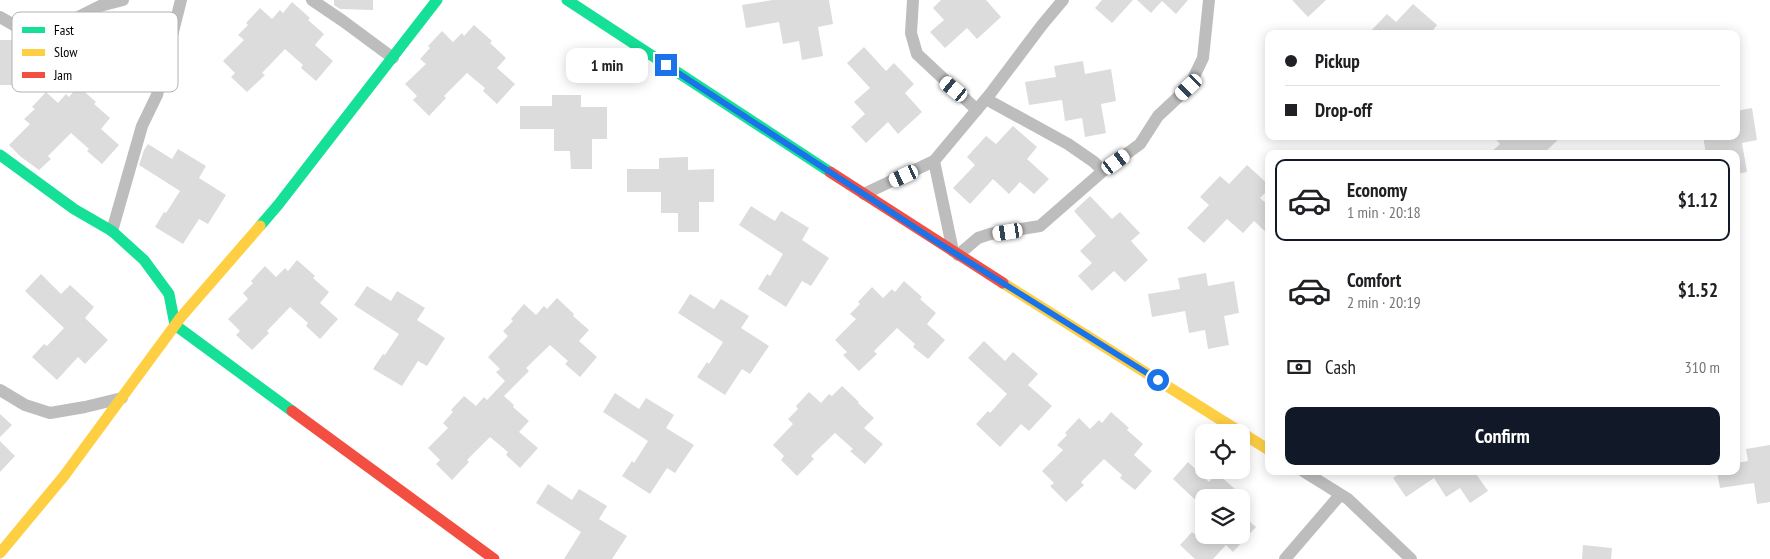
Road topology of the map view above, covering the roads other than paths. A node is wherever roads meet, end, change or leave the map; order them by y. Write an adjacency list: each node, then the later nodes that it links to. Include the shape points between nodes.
1 (123, 0): 8 (street)
2 (312, 0): 11 (street)
3 (437, 0): 11 (street)
4 (567, 0): 18 (street)
5 (913, 0): 14 (street, via 910,33 917,54)
6 (1063, 0): 13 (street)
7 (1209, 0): 17 (street, via 1202,58 1189,87 1158,116 1140,144)
8 (88, 12)
9 (0, 18): 10 (street)
10 (12, 24)
11 (393, 58): 21 (street, via 278,205)
12 (158, 92): 19 (street, via 142,126)
13 (986, 99): 14 (street); 17 (street, via 1068,144)
14 (977, 110): 16 (street)
15 (0, 155): 19 (street, via 74,209)
16 (934, 162): 18 (street); 20 (street)
17 (1103, 170): 20 (street, via 1040,226 990,234)
18 (864, 194): 20 (street)
19 (112, 231): 21 (street, via 144,260 169,294)
20 (955, 253): 24 (street)
21 (175, 325): 23 (street); 28 (street)
22 (0, 390): 23 (street, via 25,405 50,412)
23 (122, 398): 27 (street, via 64,476)
24 (1265, 447)
25 (1309, 475): 26 (street)
26 (1340, 495): 29 (street); 30 (street)
27 (0, 553)
28 (494, 559)
29 (1284, 559)
30 (1411, 559)

